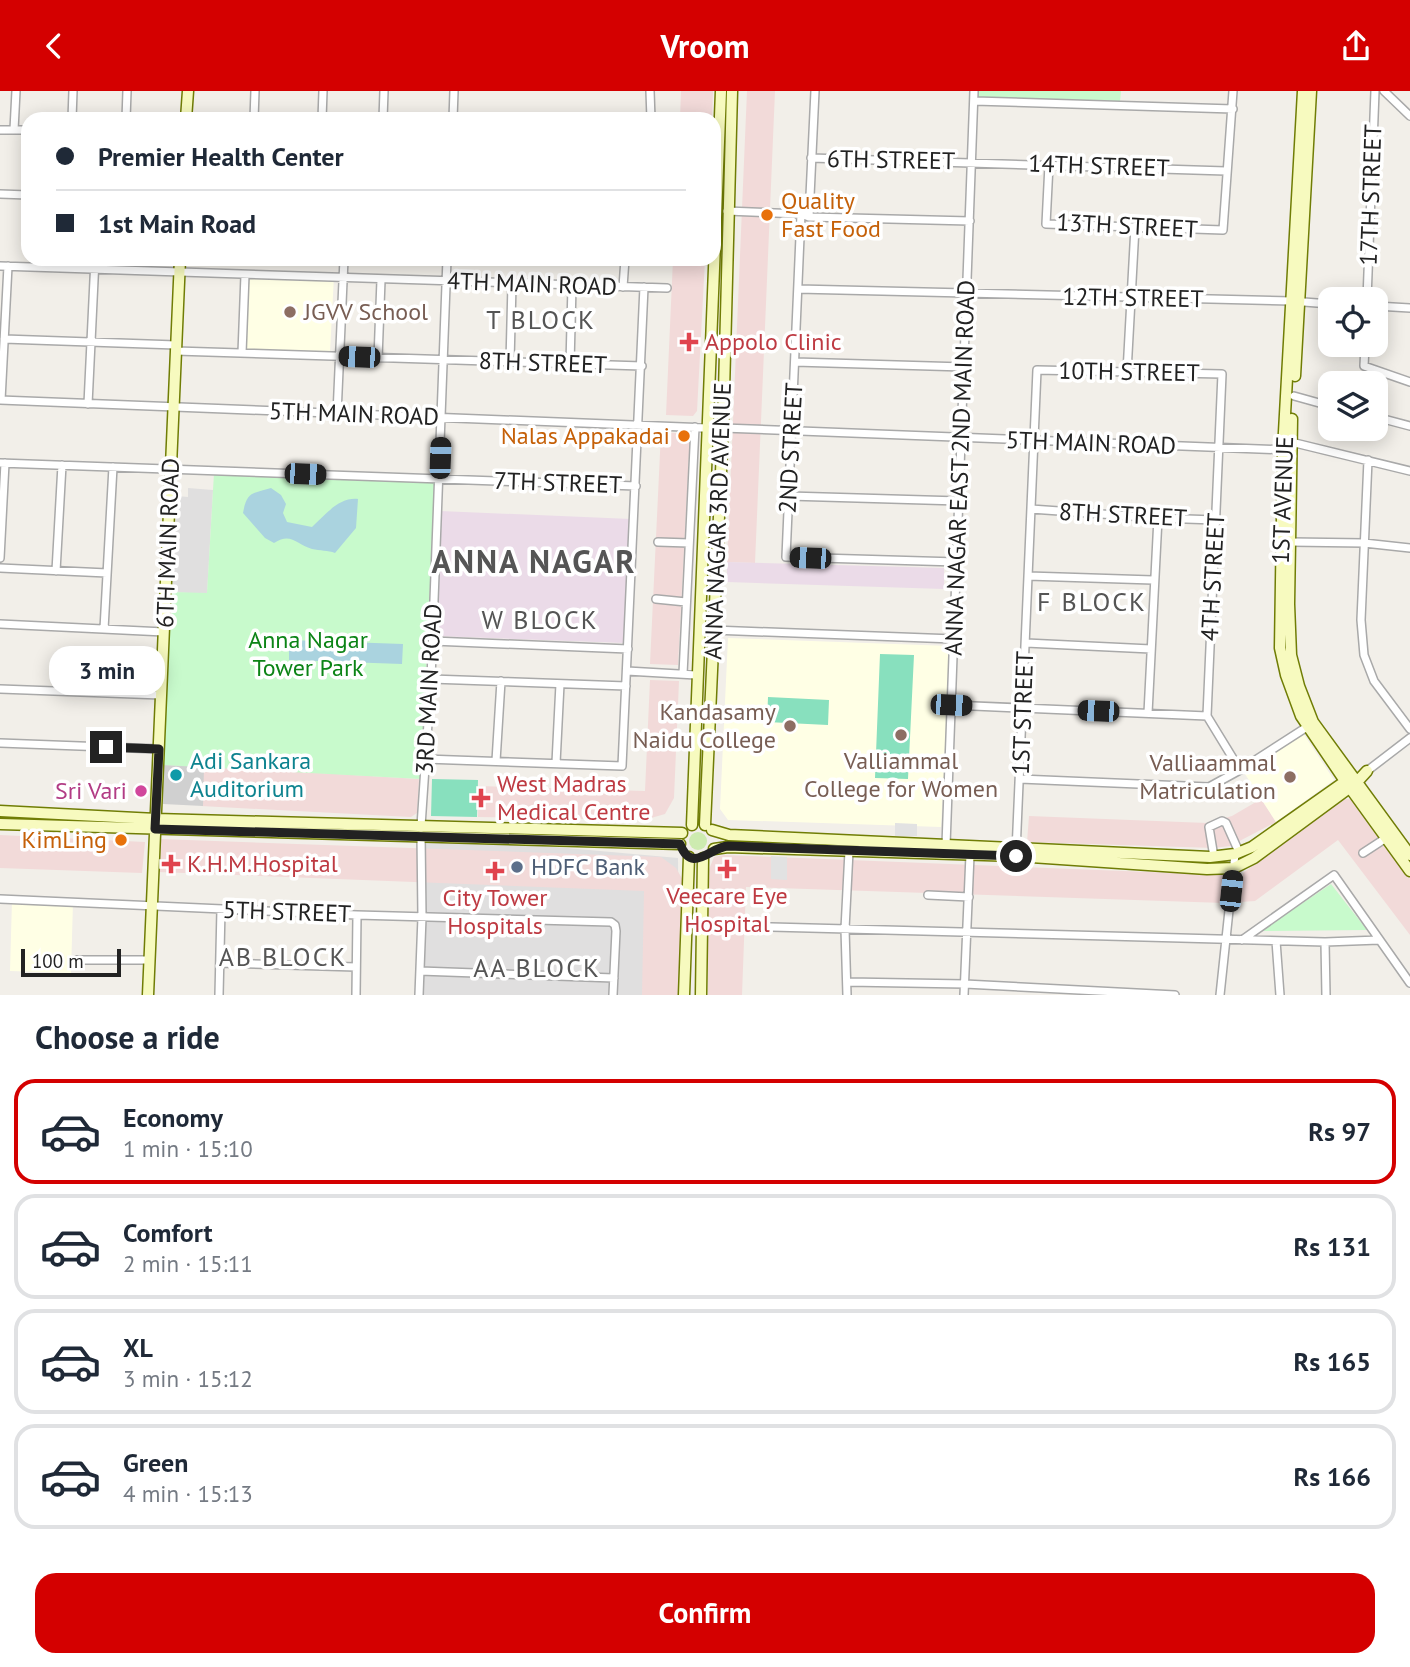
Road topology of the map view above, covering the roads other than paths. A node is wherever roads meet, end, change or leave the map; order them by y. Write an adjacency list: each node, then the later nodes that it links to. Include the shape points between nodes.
1 (16, 91): 32 (street)
2 (74, 91): 21 (street)
3 (127, 91): 22 (street)
4 (188, 91): 23 (main road)
5 (255, 91): 24 (street)
6 (323, 91): 25 (street)
7 (384, 91): 26 (street)
8 (454, 91): 27 (street)
9 (650, 91): 28 (street)
10 (721, 91): 29 (main road, ANNA NAGAR 3RD AVENUE)
11 (732, 91): 40 (main road, ANNA NAGAR 3RD AVENUE)
12 (815, 91): 34 (street)
13 (974, 91): 19 (street, ANNA NAGAR EAST 2ND MAIN ROAD)
14 (1233, 91): 20 (street)
15 (1303, 91): 66 (main road, 1ST AVENUE)
16 (1311, 91): 66 (main road, 1ST AVENUE)
17 (1375, 91): 60 (street, 17TH STREET)
18 (1384, 91): 30 (street)
19 (974, 101): 20 (street); 35 (street, ANNA NAGAR EAST 2ND MAIN ROAD)
20 (1233, 109): 37 (street)
21 (72, 112)
22 (126, 112)
23 (187, 112)
24 (254, 112)
25 (322, 112)
26 (383, 112)
27 (453, 112)
28 (651, 112)
29 (720, 112)
30 (1409, 112)
31 (0, 130): 32 (street)
32 (14, 130): 33 (street)
33 (21, 130)
34 (811, 158): 35 (street, 6TH STREET); 41 (street)
35 (972, 161): 36 (street, 14TH STREET); 42 (street, ANNA NAGAR EAST 2ND MAIN ROAD)
36 (1049, 165): 37 (street, 14TH STREET); 43 (street, 13TH STREET, via 1046,224)
37 (1226, 171): 43 (street, 13TH STREET, via 1223,230)
38 (0, 194): 39 (street)
39 (21, 195)
40 (727, 211): 41 (street); 99 (main road, ANNA NAGAR 3RD AVENUE)
41 (805, 215): 42 (street); 63 (street, 2ND STREET)
42 (970, 221): 64 (street, ANNA NAGAR EAST 2ND MAIN ROAD)
43 (1135, 227): 65 (street)
44 (4, 266): 51 (street, 4TH MAIN ROAD); 70 (street)
45 (94, 266): 51 (street)
46 (179, 266): 52 (main road, 6TH MAIN ROAD)
47 (343, 266): 54 (street)
48 (447, 266): 56 (street, 3RD MAIN ROAD)
49 (624, 266): 59 (street)
50 (713, 266): 98 (main road, ANNA NAGAR 3RD AVENUE)
51 (94, 269): 52 (street, 4TH MAIN ROAD); 71 (street)
52 (179, 272): 53 (street, 4TH MAIN ROAD); 72 (main road, 6TH MAIN ROAD)
53 (245, 275): 54 (street, 4TH MAIN ROAD); 73 (street)
54 (342, 278): 55 (street, 4TH MAIN ROAD); 74 (street)
55 (381, 280): 56 (street, 4TH MAIN ROAD); 76 (street)
56 (446, 282): 57 (street, 4TH MAIN ROAD); 77 (street, 3RD MAIN ROAD)
57 (512, 284): 58 (street, 4TH MAIN ROAD); 78 (street)
58 (572, 286): 59 (street, 4TH MAIN ROAD); 80 (street)
59 (623, 287): 61 (street, 4TH MAIN ROAD)
60 (1367, 287)
61 (644, 288): 62 (street, 4TH MAIN ROAD); 81 (street)
62 (667, 288)
63 (798, 289): 64 (street); 79 (street, 2ND STREET)
64 (967, 294): 65 (street, 12TH STREET); 82 (street, ANNA NAGAR EAST 2ND MAIN ROAD)
65 (1132, 298): 66 (street, 12TH STREET); 84 (street)
66 (1295, 301): 67 (street, 12TH STREET); 87 (main road, 1ST AVENUE); 103 (main road, 1ST AVENUE)
67 (1318, 303)
68 (1388, 306): 69 (street)
69 (1410, 307)
70 (4, 339): 71 (street); 88 (street)
71 (91, 342): 72 (street); 90 (street)
72 (176, 348): 73 (street); 91 (main road, 6TH MAIN ROAD)
73 (243, 353): 74 (street)
74 (341, 357): 76 (street); 92 (street)
75 (1364, 357): 86 (street, via 1364,366)
76 (379, 358): 77 (street)
77 (444, 360): 78 (street, 8TH STREET); 93 (street, 3RD MAIN ROAD)
78 (510, 362): 80 (street, 8TH STREET)
79 (795, 362): 82 (street); 100 (street, 2ND STREET)
80 (570, 364): 81 (street, 8TH STREET)
81 (642, 366): 95 (street)
82 (964, 367): 101 (street, ANNA NAGAR EAST 2ND MAIN ROAD)
83 (1037, 370): 84 (street, 10TH STREET); 102 (street, 1ST STREET)
84 (1127, 372): 85 (street, 10TH STREET)
85 (1222, 374): 104 (street, 4TH STREET)
86 (1410, 382)
87 (1294, 395): 89 (street); 103 (main road, 1ST AVENUE)
88 (0, 400): 90 (street, 5TH MAIN ROAD)
89 (1318, 402)
90 (88, 404): 91 (street, 5TH MAIN ROAD)
91 (174, 407): 92 (street, 5TH MAIN ROAD); 109 (main road, 6TH MAIN ROAD)
92 (337, 414): 93 (street, 5TH MAIN ROAD)
93 (442, 418): 95 (street, 5TH MAIN ROAD); 111 (street, 3RD MAIN ROAD)
94 (1388, 420): 96 (street)
95 (639, 425): 97 (street, 5TH MAIN ROAD); 112 (street)
96 (1410, 426)
97 (695, 427): 98 (street, 5TH MAIN ROAD); 120 (street)
98 (708, 428): 143 (main road, ANNA NAGAR 3RD AVENUE)
99 (723, 428): 100 (street, 5TH MAIN ROAD); 134 (main road, ANNA NAGAR 3RD AVENUE)
100 (792, 431): 101 (street, 5TH MAIN ROAD); 113 (street, 2ND STREET)
101 (961, 438): 102 (street, 5TH MAIN ROAD); 114 (street, ANNA NAGAR EAST 2ND MAIN ROAD)
102 (1034, 441): 104 (street, 5TH MAIN ROAD); 115 (street, 1ST STREET)
103 (1288, 447): 104 (street, 5TH MAIN ROAD); 105 (street, 5TH MAIN ROAD); 119 (main road, 1ST AVENUE); 154 (main road, 1ST AVENUE, via 1280,648 1298,710)
104 (1219, 448): 117 (street, 4TH STREET)
105 (1368, 460): 110 (street, 5TH MAIN ROAD); 121 (street)
106 (2, 463): 107 (street, 7TH STREET); 123 (street)
107 (62, 465): 108 (street, 7TH STREET); 126 (street)
108 (113, 467): 109 (street, 7TH STREET); 127 (street)
109 (171, 469): 111 (street, 7TH STREET); 135 (main road, 6TH MAIN ROAD)
110 (1410, 471)
111 (439, 479): 112 (street, 7TH STREET); 137 (street, 3RD MAIN ROAD)
112 (636, 486): 139 (street)
113 (789, 496): 114 (street); 124 (street, 2ND STREET, via 786,557)
114 (959, 501): 124 (street, ANNA NAGAR EAST 2ND MAIN ROAD)
115 (1031, 509): 116 (street, 8TH STREET); 128 (street, 1ST STREET)
116 (1158, 518): 117 (street, 8TH STREET); 129 (street)
117 (1215, 520): 153 (street, 4TH STREET)
118 (658, 542): 120 (street)
119 (1290, 542): 121 (street); 154 (main road, 1ST AVENUE, via 1291,655)
120 (689, 543): 131 (street)
121 (1364, 543): 122 (street); 155 (street, via 1360,620 1364,655 1374,681)
122 (1410, 548)
123 (0, 558)
124 (957, 562): 136 (street, ANNA NAGAR EAST 2ND MAIN ROAD)
125 (0, 568): 126 (street)
126 (56, 571): 127 (street)
127 (107, 573): 133 (street)
128 (1028, 576): 129 (street); 138 (street, 1ST STREET)
129 (1153, 580): 140 (street)
130 (656, 599): 131 (street)
131 (686, 602): 142 (street)
132 (0, 624): 133 (street)
133 (104, 629): 135 (street)
134 (713, 630): 136 (street); 170 (main road, ANNA NAGAR 3RD AVENUE)
135 (164, 632): 149 (main road, 6TH MAIN ROAD)
136 (954, 639): 150 (street, ANNA NAGAR EAST 2ND MAIN ROAD)
137 (433, 641): 139 (street); 144 (street, 3RD MAIN ROAD)
138 (1026, 643): 140 (street); 151 (street, 1ST STREET)
139 (628, 649): 141 (street)
140 (1150, 649): 152 (street)
141 (627, 671): 142 (street); 147 (street)
142 (682, 674): 143 (street)
143 (696, 675): 169 (main road, ANNA NAGAR 3RD AVENUE)
144 (432, 679): 145 (street); 159 (street, 3RD MAIN ROAD)
145 (501, 681): 146 (street); 160 (street)
146 (560, 684): 147 (street); 161 (street)
147 (626, 686): 161 (street, via 622,766)
148 (0, 689): 149 (street)
149 (162, 695): 158 (main road, 6TH MAIN ROAD)
150 (951, 705): 151 (street); 175 (street, ANNA NAGAR EAST 2ND MAIN ROAD)
151 (1023, 708): 152 (street); 164 (street, 1ST STREET)
152 (1148, 713): 153 (street)
153 (1206, 716): 162 (street)
154 (1310, 724): 162 (street); 165 (main road, 1ST AVENUE)
155 (1410, 729)
156 (1410, 738): 163 (street)
157 (0, 743): 158 (street)
158 (159, 749): 168 (main road, 6TH MAIN ROAD)
159 (425, 759): 160 (street); 171 (street, 3RD MAIN ROAD)
160 (496, 761): 161 (street)
161 (556, 763)
162 (1240, 770): 164 (street, via 1209,787)
163 (1367, 771): 165 (main road)
164 (1020, 779): 178 (street, 1ST STREET)
165 (1350, 782): 173 (main road, 1ST AVENUE); 179 (main road); 182 (main road, 1ST AVENUE); 186 (main road, via 1254,858)
166 (0, 811): 168 (main road)
167 (0, 824): 168 (main road)
168 (156, 824): 171 (main road); 191 (main road, 6TH MAIN ROAD)
169 (692, 825): 170 (main road); 172 (main road)
170 (709, 828): 175 (main road, via 729,835); 176 (main road, via 715,837)
171 (421, 830): 172 (main road); 174 (main road); 194 (street, 3RD MAIN ROAD)
172 (682, 833): 174 (main road)
173 (1386, 838): 180 (street); 187 (main road, 1ST AVENUE)
174 (680, 844): 184 (main road)
175 (946, 845): 178 (main road)
176 (713, 849): 177 (main road); 185 (main road)
177 (849, 851): 181 (main road); 196 (street)
178 (1016, 852): 181 (main road); 183 (main road); 186 (main road, via 1207,869)
179 (1237, 853): 183 (main road); 183 (street, via 1222,821 1209,827); 186 (street)
180 (1363, 853)
181 (970, 855): 189 (street)
182 (1410, 855)
183 (1214, 857)
184 (689, 861): 185 (main road); 218 (main road)
185 (703, 862): 195 (main road)
186 (1234, 867): 198 (street)
187 (1410, 871)
188 (928, 895): 189 (street)
189 (969, 897): 197 (street)
190 (0, 899): 191 (street)
191 (152, 907): 192 (street, 5TH STREET); 204 (main road, 6TH MAIN ROAD)
192 (222, 909): 193 (street, 5TH STREET); 205 (street)
193 (357, 915): 194 (street, 5TH STREET); 206 (street)
194 (422, 917): 207 (street, 3RD MAIN ROAD); 208 (street, 5TH STREET, via 611,922 616,931)
195 (702, 925): 196 (street); 219 (main road)
196 (845, 929): 197 (street); 209 (street)
197 (967, 932): 198 (street); 211 (street)
198 (1226, 939): 199 (street); 223 (street)
199 (1241, 940): 200 (street, via 1334,875); 201 (street)
200 (1379, 940): 202 (street); 210 (street)
201 (1276, 941): 202 (street); 224 (street)
202 (1325, 942): 225 (street)
203 (77, 960): 204 (street)
204 (150, 960): 213 (main road, 6TH MAIN ROAD)
205 (220, 963): 206 (street); 214 (street)
206 (356, 967): 215 (street)
207 (420, 971): 208 (street); 216 (street, 3RD MAIN ROAD)
208 (614, 978): 217 (street)
209 (848, 982): 211 (street); 220 (street)
210 (1410, 983)
211 (965, 984): 212 (street); 221 (street)
212 (1055, 992): 222 (street)
213 (148, 995)
214 (219, 995)
215 (356, 995)
216 (419, 995)
217 (613, 995)
218 (684, 995)
219 (701, 995)
220 (847, 995)
221 (964, 995)
222 (1175, 995)
223 (1220, 995)
224 (1280, 995)
225 (1326, 995)

